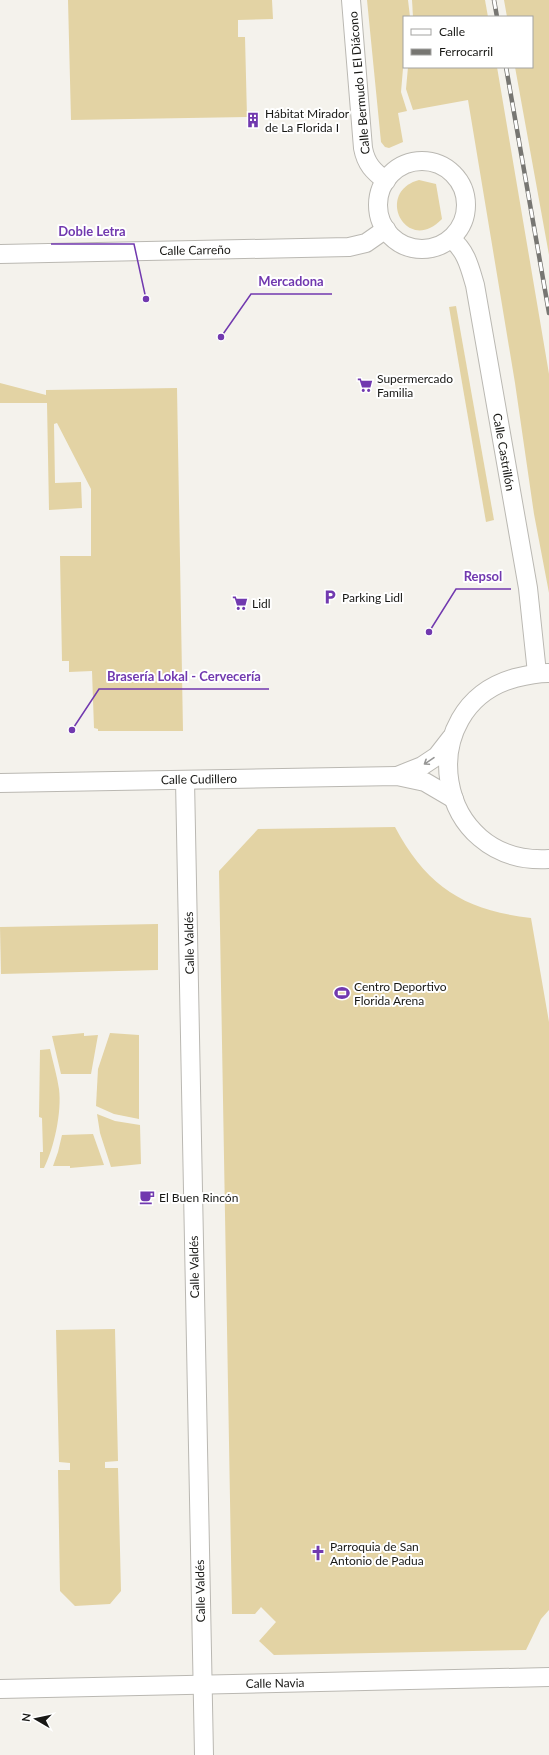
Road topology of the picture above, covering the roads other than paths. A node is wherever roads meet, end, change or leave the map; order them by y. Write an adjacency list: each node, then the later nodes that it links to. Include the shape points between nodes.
1 (351, 0): 2 (street, Calle Bermudo I El Diácono, via 363,148 367,163)
2 (386, 181): 3 (street, via 379,199 379,212); 4 (street, via 402,166 417,161 433,162 448,169 459,180 466,195 466,211 461,226)
3 (386, 229): 4 (street, via 394,239 408,247 438,247); 5 (street, Calle Carreño, via 366,242 349,247)
4 (451, 239): 6 (street, Calle Castrillón, via 465,256 475,285)
5 (0, 254)
6 (543, 673): 7 (street, via 500,682 481,695 462,717)
7 (453, 736): 8 (street, Calle Cudillero, one-way to 8, via 437,756 422,766); 11 (street, via 448,755 448,772)
8 (398, 776): 9 (street, Calle Cudillero); 11 (street, Calle Cudillero, via 425,782)
9 (186, 780): 10 (street, Calle Cudillero); 14 (street, Calle Valdés)
10 (0, 783)
11 (454, 799): 12 (street, via 465,822 476,836 513,856)
12 (545, 861)
13 (549, 1677): 14 (street, Calle Navia)
14 (202, 1685): 15 (street, Calle Navia); 16 (street, Calle Valdés)
15 (0, 1689)
16 (204, 1755)

